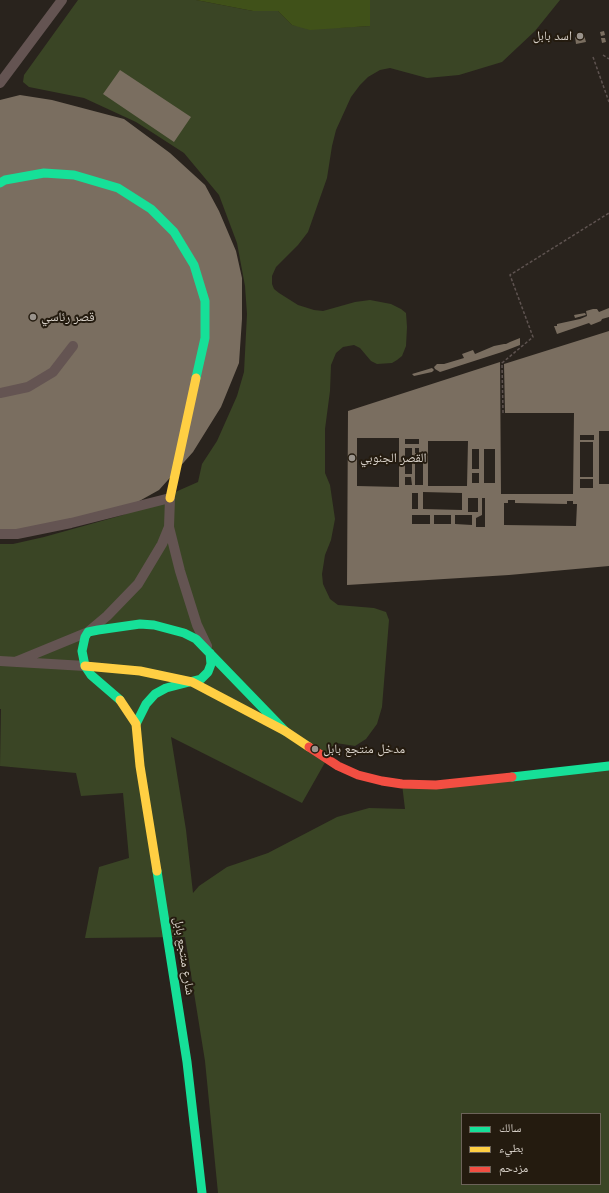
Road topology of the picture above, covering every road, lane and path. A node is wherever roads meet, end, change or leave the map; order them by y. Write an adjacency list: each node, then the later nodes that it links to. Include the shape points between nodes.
1 (62, 0): 5 (street)
2 (603, 55): 4 (path)
3 (593, 57): 6 (path)
4 (609, 58)
5 (0, 83)
6 (609, 102)
7 (0, 183): 12 (street, via 44,173 74,175 118,188 151,209 174,232 194,265 205,301 205,338)
8 (609, 213): 11 (path, via 510,275 533,337 502,363)
9 (72, 346): 10 (street, via 53,372 28,387)
10 (0, 393)
11 (503, 412)
12 (170, 498): 13 (street); 14 (street, via 71,523 17,534)
13 (169, 527): 15 (street, via 138,584); 16 (street, via 197,625)
14 (0, 534)
15 (88, 632): 16 (street, via 140,624 154,625 196,639); 18 (street); 19 (street, via 82,651)
16 (210, 653): 20 (street, via 211,664 208,672); 22 (street)
17 (0, 661): 18 (street)
18 (15, 662): 19 (street)
19 (85, 666): 20 (street, via 140,671); 21 (street, شارع منتجع بابل, via 91,675 118,698)
20 (192, 682): 21 (street, via 166,688 155,694 146,704); 22 (street)
21 (136, 724): 24 (street, شارع منتجع بابل, via 140,766 187,1062)
22 (285, 731): 23 (street, via 348,771 376,780 402,784 455,784)
23 (609, 766)
24 (202, 1193)

